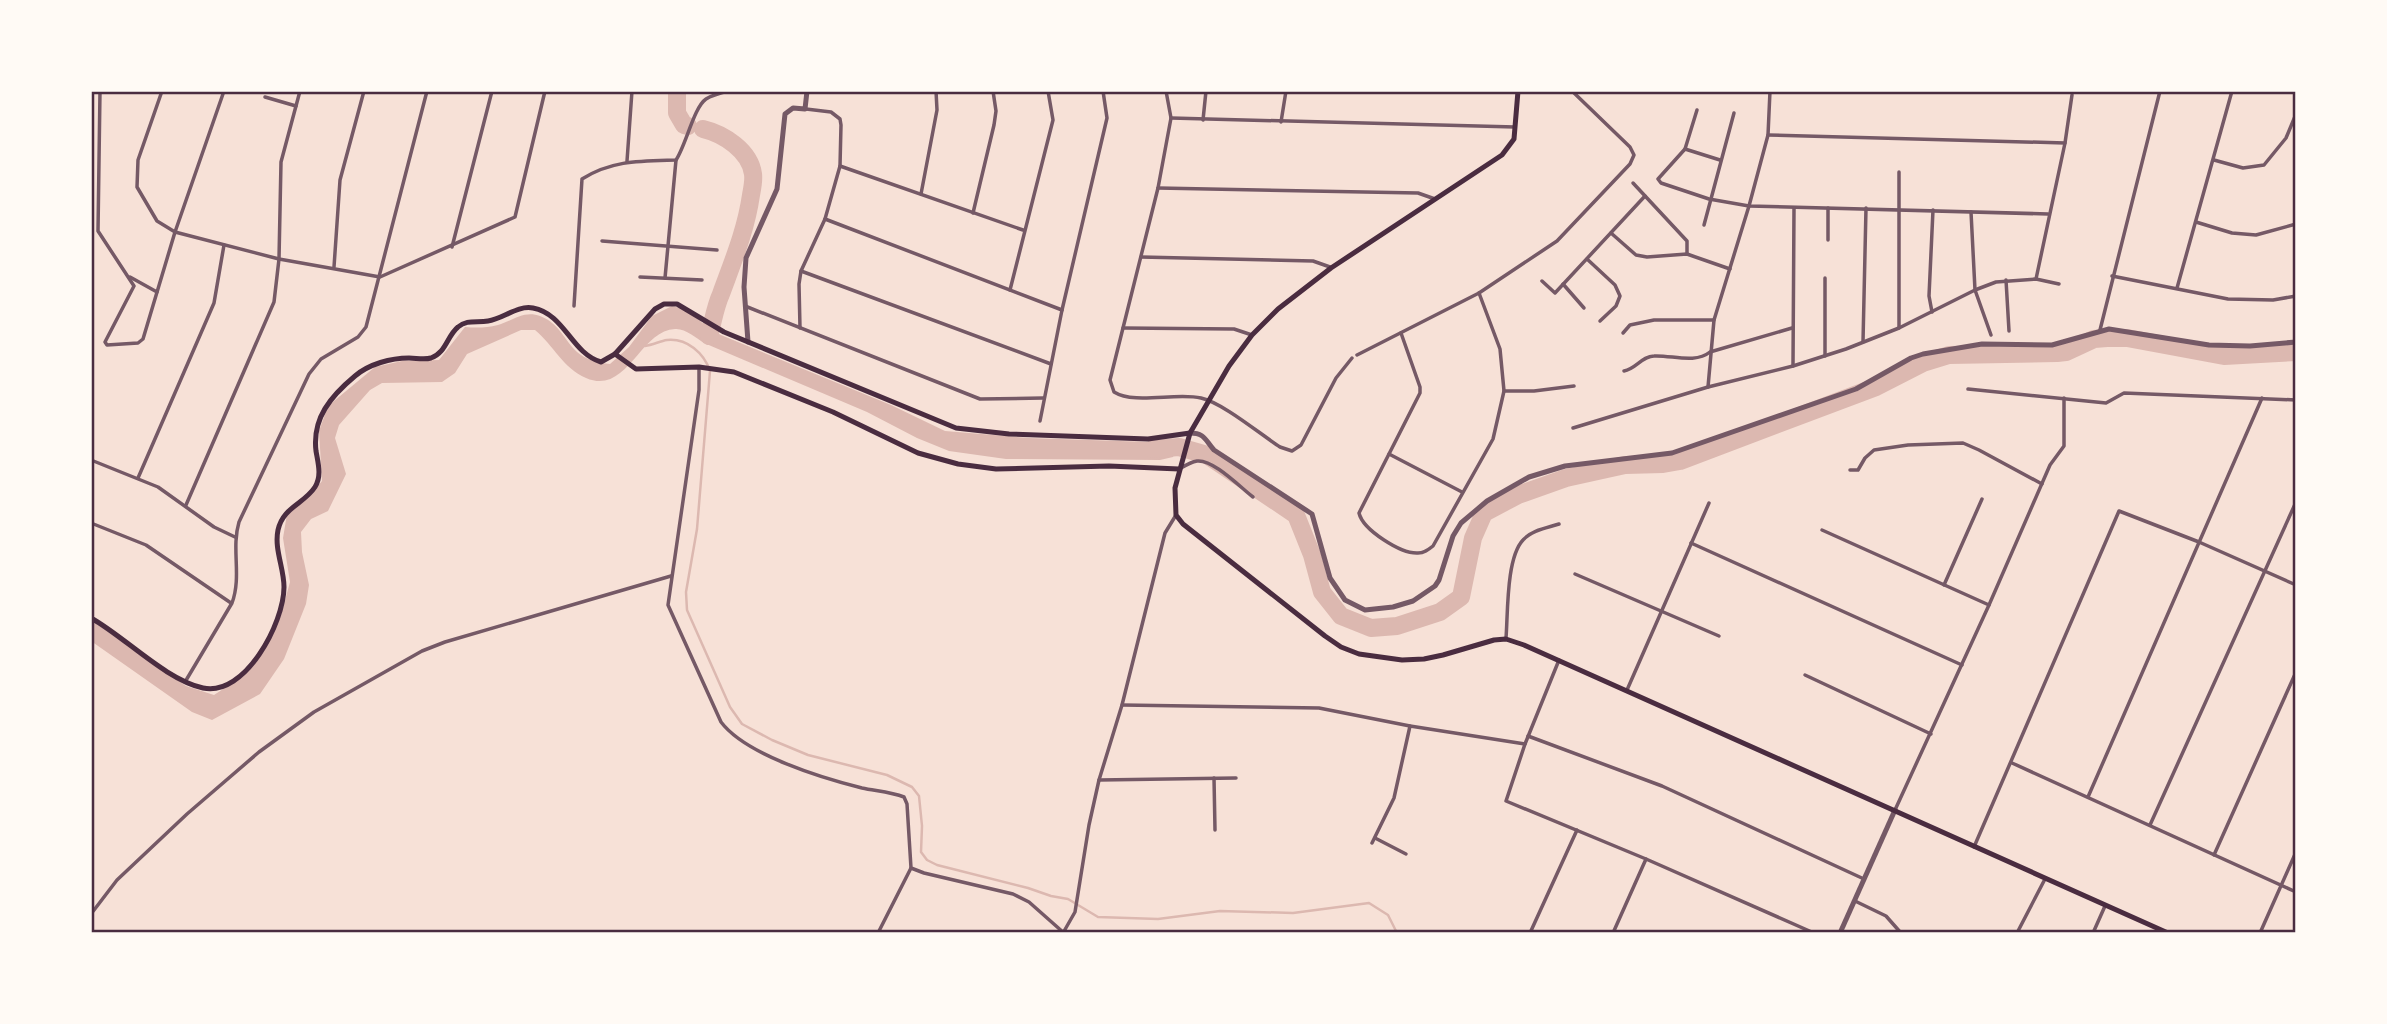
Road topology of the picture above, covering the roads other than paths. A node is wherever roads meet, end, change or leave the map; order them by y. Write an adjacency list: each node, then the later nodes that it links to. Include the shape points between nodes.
1 (100, 91): 80 (street, via 98,231)
2 (162, 91): 64 (street, via 138,160 137,187 157,221)
3 (224, 91): 64 (street)
4 (300, 91): 26 (street)
5 (364, 91): 76 (street, via 340,180)
6 (427, 91): 82 (street)
7 (492, 91): 69 (street)
8 (545, 91): 69 (street, via 515,217)
9 (632, 91): 41 (street)
10 (727, 91): 38 (street, via 704,100 698,108)
11 (807, 91): 27 (street)
12 (936, 91): 46 (street, via 937,110)
13 (992, 91): 57 (street, via 994,125)
14 (1048, 91): 63 (street, via 1053,120)
15 (1103, 91): 101 (street, via 1107,118)
16 (1166, 91): 31 (street)
17 (1206, 91): 32 (street)
18 (1286, 91): 33 (street)
19 (1518, 91): 34 (main road)
20 (1572, 91): 96 (street, via 1630,147 1633,160 1557,241)
21 (1770, 91): 35 (street)
22 (2160, 91): 81 (street)
23 (2232, 91): 40 (street)
24 (2072, 95): 36 (street)
25 (265, 97): 26 (street)
26 (296, 106): 74 (street, via 281,162)
27 (805, 109): 42 (street, via 840,119); 99 (street, via 789,110 784,118 777,189 746,258)
28 (1697, 110): 37 (street)
29 (1734, 113): 39 (street)
30 (2296, 114): 40 (street, via 2286,138 2263,165 2243,168)
31 (1171, 118): 32 (street); 45 (street)
32 (1203, 120): 33 (street)
33 (1281, 122): 34 (street)
34 (1516, 127): 48 (main road, via 1514,139 1502,155)
35 (1768, 135): 36 (street); 50 (street)
36 (2065, 143): 58 (street)
37 (1685, 149): 39 (street); 49 (street, via 1658,179)
38 (676, 160): 41 (street); 70 (street)
39 (1720, 160): 49 (street)
40 (2214, 160): 60 (street)
41 (627, 161): 98 (street, via 582,179)
42 (840, 166): 46 (street); 59 (street)
43 (1899, 172): 54 (street)
44 (1633, 183): 47 (street)
45 (1158, 188): 48 (street, via 1418,192); 73 (street)
46 (921, 194): 57 (street)
47 (1645, 195): 65 (street); 72 (street, via 1687,241)
48 (1436, 199): 77 (main road)
49 (1709, 199): 50 (street); 62 (street)
50 (1749, 206): 51 (street); 78 (street)
51 (1794, 208): 52 (street); 107 (street)
52 (1828, 208): 53 (street); 66 (street)
53 (1866, 208): 54 (street); 116 (street)
54 (1900, 209): 55 (street); 108 (street)
55 (1933, 210): 56 (street); 102 (street)
56 (1971, 212): 58 (street); 94 (street)
57 (974, 213): 63 (street)
58 (2048, 214): 86 (street)
59 (825, 219): 79 (street); 93 (street)
60 (2196, 222): 61 (street, via 2256,235); 92 (street)
61 (2296, 224)
62 (1704, 225)
63 (1024, 231): 93 (street)
64 (175, 232): 68 (street); 95 (street)
65 (1611, 233): 72 (street, via 1636,255); 75 (street)
66 (1828, 240)
67 (602, 241): 70 (street)
68 (224, 245): 74 (street); 143 (street, via 214,303)
69 (452, 247): 82 (street)
70 (668, 247): 71 (street); 84 (street)
71 (717, 250)
72 (1687, 254): 78 (street)
73 (1141, 257): 77 (street, via 1313,261); 106 (street)
74 (279, 259): 76 (street); 150 (street, via 274,302)
75 (1587, 259): 91 (street); 104 (street, via 1615,285 1620,296)
76 (334, 267): 82 (street)
77 (1331, 268): 113 (main road)
78 (1730, 269): 103 (street)
79 (801, 271): 105 (street); 123 (street)
80 (128, 276): 95 (street); 95 (street, via 134,289 105,344 141,342)
81 (2112, 276): 92 (street); 109 (street)
82 (380, 277): 155 (street, via 363,332 328,354 309,374)
83 (640, 277): 84 (street)
84 (665, 278): 87 (street)
85 (1825, 278): 121 (street)
86 (2036, 279): 88 (street); 90 (street)
87 (702, 280)
88 (2006, 280): 94 (street); 110 (street)
89 (1542, 281): 91 (street, via 1555,293)
90 (2059, 284)
91 (1563, 285): 100 (street)
92 (2177, 288): 97 (street, via 2255,301)
93 (1010, 290): 101 (street)
94 (1975, 290): 102 (street); 114 (street)
95 (158, 292)
96 (1479, 293): 111 (street); 130 (street, via 1500,349)
97 (2296, 296)
98 (574, 306)
99 (746, 306): 105 (street); 115 (street)
100 (1584, 308)
101 (1062, 310): 123 (street)
102 (1932, 312): 108 (street)
103 (1714, 320): 112 (street, via 1654,320 1630,325); 118 (street)
104 (1600, 321)
105 (800, 328): 131 (street, via 980,399)
106 (1123, 328): 113 (street, via 1234,329); 134 (street, via 1110,380 1114,392 1127,397)
107 (1793, 328): 118 (street); 124 (street)
108 (1899, 328): 116 (street)
109 (2100, 330): 117 (street, via 2209,345); 138 (street, via 2052,345 1982,344 1923,354 1856,389 1672,453 1554,467 1486,501 1461,523 1439,580 1427,593 1377,610 1345,600 1335,589 1312,514 1214,450 1206,437)
110 (2009, 331)
111 (1401, 333): 120 (street); 139 (street, via 1420,393)
112 (1623, 333)
113 (1252, 335): 134 (main road)
114 (1991, 335)
115 (748, 342): 119 (main road, via 670,303 650,313); 138 (main road, via 956,428 1148,439)
116 (1863, 342): 121 (street)
117 (2296, 342)
118 (1710, 352): 126 (street, via 1696,358 1650,356); 128 (street)
119 (616, 355): 125 (main road, via 645,370); 173 (main road, via 604,362 593,359 548,312 527,307 489,321 460,324 432,358 391,360 355,376 327,404 317,424 319,478 314,488 280,523 282,604 265,643 250,668 228,685 211,689)
120 (1357, 355)
121 (1825, 356): 124 (street)
122 (1352, 358): 134 (street, via 1336,378 1301,445 1292,451)
123 (1051, 364): 131 (street)
124 (1793, 366): 128 (street)
125 (701, 367): 141 (main road, via 719,368 833,412 918,453 958,464 996,469); 160 (street)
126 (1624, 371)
127 (1574, 386): 130 (street)
128 (1708, 387): 137 (street)
129 (1968, 389): 132 (street)
130 (1504, 391): 145 (street, via 1496,431)
131 (1044, 398): 136 (street)
132 (2064, 398): 133 (street, via 2106,402 2124,393); 144 (street, via 2064,446)
133 (2262, 398): 135 (street); 156 (street)
134 (1208, 400): 138 (main road)
135 (2296, 400)
136 (1040, 421)
137 (1573, 428)
138 (1190, 432): 141 (main road)
139 (1389, 454): 145 (street); 145 (street, via 1359,513 1363,523 1382,539 1416,554 1428,550)
140 (91, 460): 143 (street)
141 (1179, 469): 146 (street, via 1206,462); 151 (main road)
142 (1850, 470): 144 (street, via 1858,470 1874,450 1956,443 1979,450)
143 (138, 478): 150 (street)
144 (2042, 484): 164 (street)
145 (1462, 492)
146 (1253, 497)
147 (1982, 499): 161 (street)
148 (2296, 502): 158 (street)
149 (1709, 503): 157 (street)
150 (186, 505): 155 (street)
151 (1176, 515): 168 (main road, via 1325,636 1359,654 1424,659); 175 (street, via 1165,533)
152 (91, 523): 163 (street, via 146,545)
153 (1559, 524): 168 (street, via 1532,532 1514,554)
154 (1822, 530): 161 (street)
155 (235, 537): 163 (street, via 238,577)
156 (2199, 542): 158 (street); 180 (street, via 2119,511); 184 (street)
157 (1691, 543): 165 (street); 170 (street)
158 (2265, 571): 162 (street); 186 (street)
159 (1575, 574): 165 (street)
160 (671, 576): 196 (street, via 668,605 724,726 781,761 835,781 904,797); 203 (street, via 445,642 314,712 187,814 117,880)
161 (1944, 585): 164 (street)
162 (2296, 585)
163 (232, 603): 173 (street)
164 (1989, 605): 170 (street)
165 (1661, 612): 167 (street); 174 (street)
166 (91, 618): 173 (main road)
167 (1719, 636)
168 (1506, 639): 169 (main road)
169 (1559, 660): 174 (main road); 178 (street)
170 (1962, 665): 177 (street)
171 (2296, 671): 194 (street)
172 (1805, 675): 177 (street)
173 (185, 682)
174 (1626, 690): 185 (main road)
175 (1122, 705): 176 (street, via 1319,708); 183 (street)
176 (1410, 726): 179 (street); 189 (street, via 1394,798)
177 (1931, 734): 185 (street)
178 (1528, 736): 179 (street); 198 (street, via 1662,786)
179 (1525, 744): 187 (street, via 1506,801)
180 (2012, 763): 184 (street); 191 (street)
181 (1214, 778): 182 (street); 183 (street); 188 (street)
182 (1237, 778)
183 (1099, 780): 206 (street, via 1075,912)
184 (2088, 797): 186 (street)
185 (1895, 810): 191 (main road); 198 (street)
186 (2150, 825): 194 (street)
187 (1577, 829): 195 (street); 207 (street)
188 (1214, 830)
189 (1375, 838): 190 (street); 193 (street)
190 (1372, 843)
191 (1974, 847): 197 (main road)
192 (2296, 852): 199 (street)
193 (1406, 854)
194 (2214, 855): 199 (street)
195 (1646, 859): 208 (street); 209 (street)
196 (911, 868): 205 (street); 206 (street, via 1013,894)
197 (2046, 878): 202 (main road); 212 (street)
198 (1864, 880): 201 (street)
199 (2282, 885): 200 (street); 214 (street)
200 (2296, 891)
201 (1854, 901): 210 (street); 211 (street, via 1886,916)
202 (2106, 904): 204 (main road); 213 (street)
203 (91, 914)
204 (2165, 932)
205 (878, 933)
206 (1064, 933)
207 (1530, 933)
208 (1613, 933)
209 (1814, 933)
210 (1840, 933)
211 (1901, 933)
212 (2017, 933)
213 (2093, 933)
214 (2260, 933)

